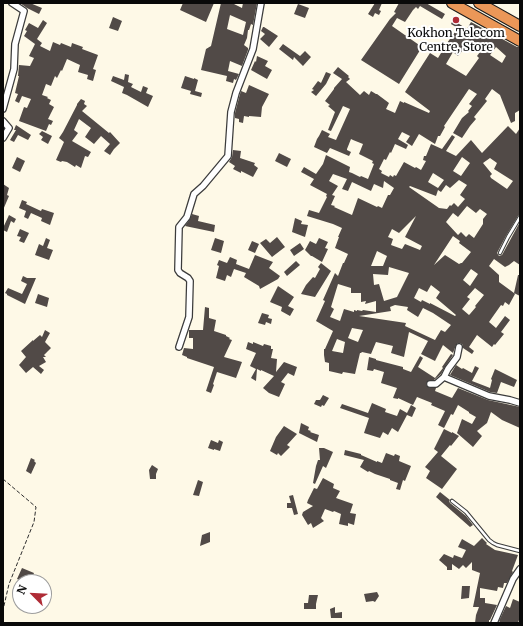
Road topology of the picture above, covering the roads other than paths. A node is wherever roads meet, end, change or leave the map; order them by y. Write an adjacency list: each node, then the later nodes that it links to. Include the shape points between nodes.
1 (12, 3): 7 (street, via 24,11 15,44 14,69)
2 (261, 3): 12 (street, via 253,49 231,112 228,156 194,194 187,217 179,227 178,270 190,281 189,317)
3 (452, 3): 6 (highway)
4 (479, 3): 5 (highway)
5 (520, 26)
6 (520, 41)
7 (3, 110)
8 (3, 121): 9 (street, via 9,128)
9 (3, 138)
10 (520, 217): 11 (lane)
11 (500, 253)
12 (179, 347)
13 (459, 347): 14 (street, via 456,359)
14 (444, 377): 15 (street, via 436,384); 16 (street, via 489,396)
15 (430, 384)
16 (520, 403)
17 (452, 501): 18 (lane, via 466,512 493,543)
18 (520, 551)
19 (520, 569): 20 (street)
20 (494, 623)

